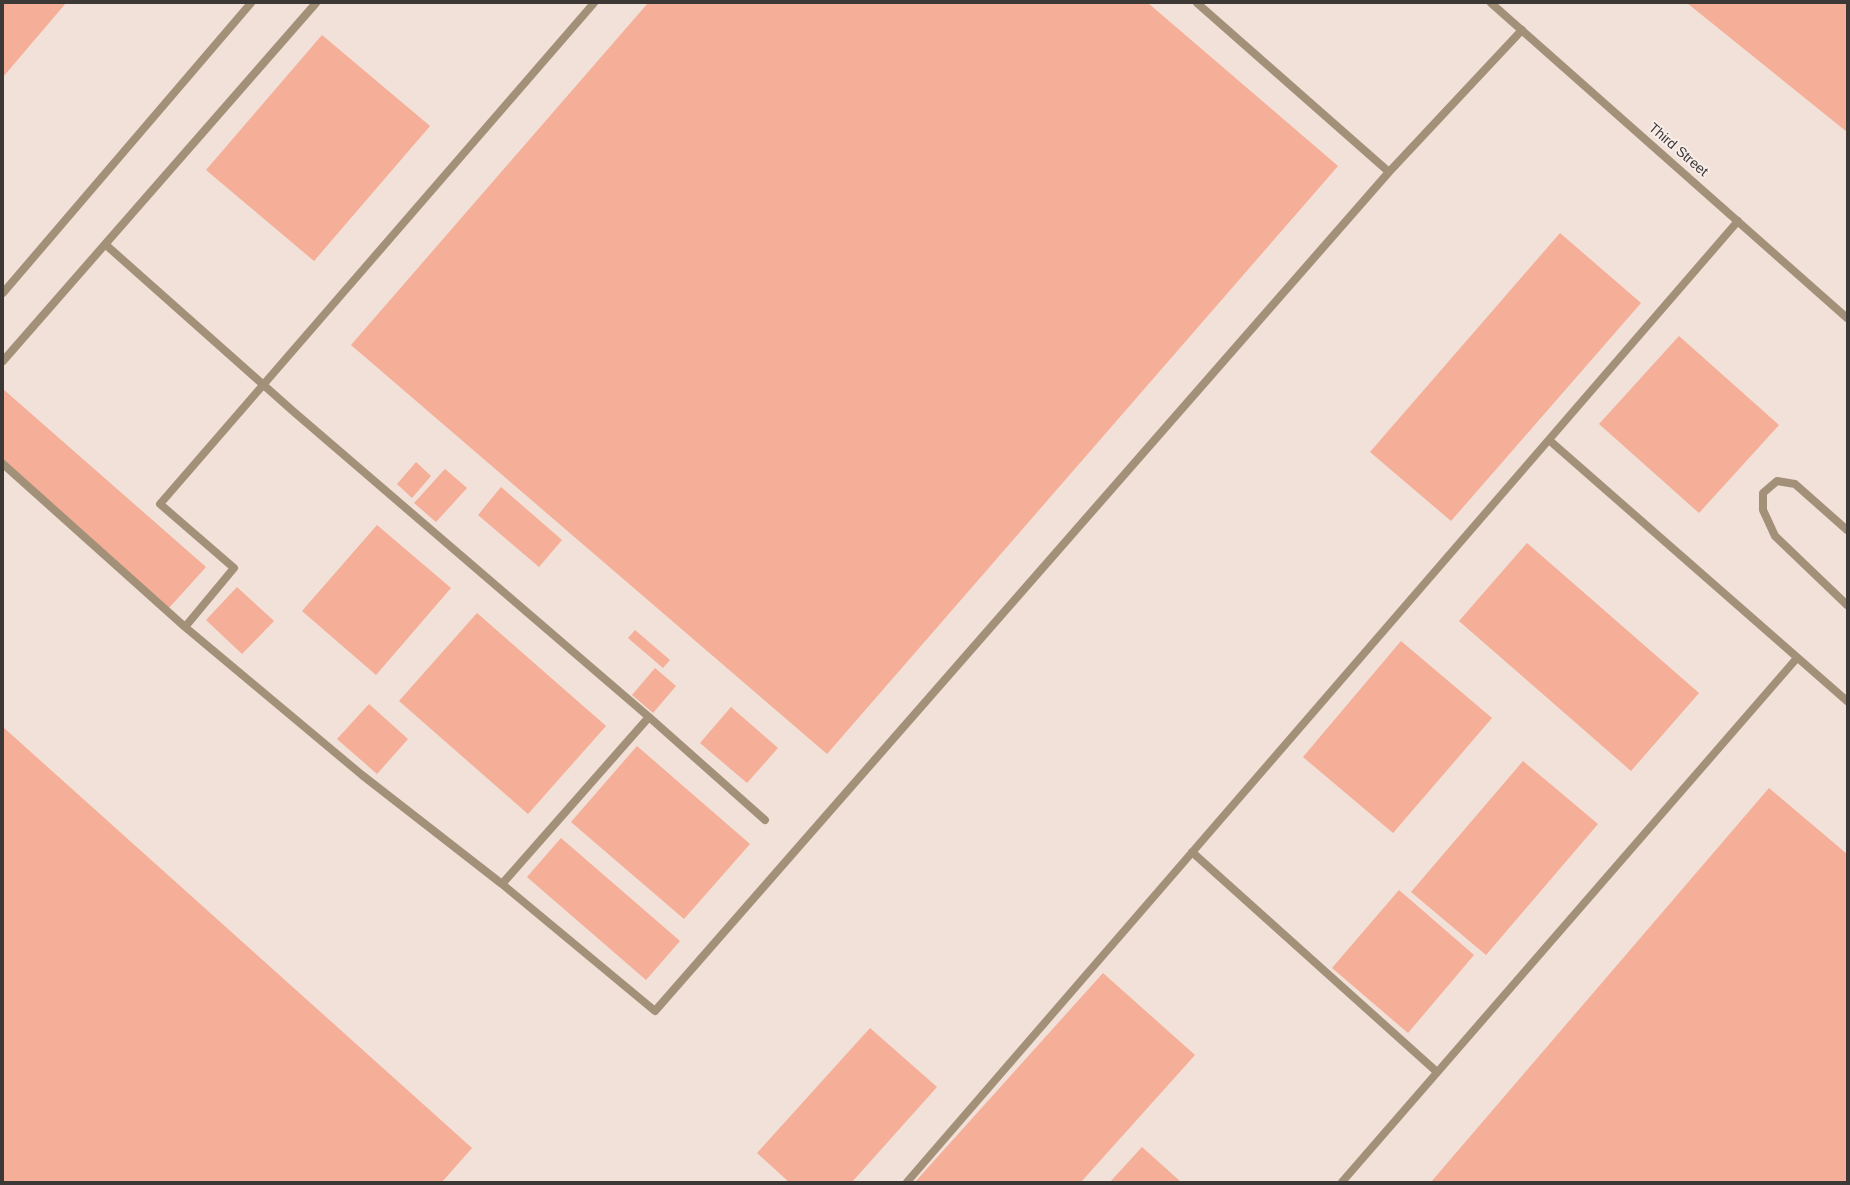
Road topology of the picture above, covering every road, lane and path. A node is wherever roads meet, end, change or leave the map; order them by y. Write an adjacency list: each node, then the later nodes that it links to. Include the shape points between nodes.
1 (251, 3): 10 (street)
2 (316, 3): 9 (street)
3 (594, 3): 13 (street)
4 (1197, 3): 7 (street)
5 (1491, 3): 6 (street, Third Street)
6 (1522, 30): 7 (street); 8 (street, Third Street)
7 (1389, 172): 24 (street, via 655,1011)
8 (1738, 221): 11 (street, Third Street); 14 (street)
9 (106, 245): 12 (street); 13 (street)
10 (3, 293)
11 (1847, 318)
12 (3, 361)
13 (263, 385): 18 (street, via 160,504 234,568); 21 (street)
14 (1549, 440): 19 (street); 23 (street)
15 (3, 464): 18 (street)
16 (1847, 530): 17 (street, via 1795,484 1777,481 1763,493 1763,510 1775,536)
17 (1847, 605)
18 (185, 627): 24 (street, via 362,775)
19 (1797, 658): 20 (street); 25 (street)
20 (1847, 701)
21 (649, 717): 22 (street); 24 (street)
22 (765, 820)
23 (1192, 852): 25 (street); 26 (street)
24 (502, 884)
25 (1437, 1072): 27 (street)
26 (907, 1182)
27 (1342, 1182)

